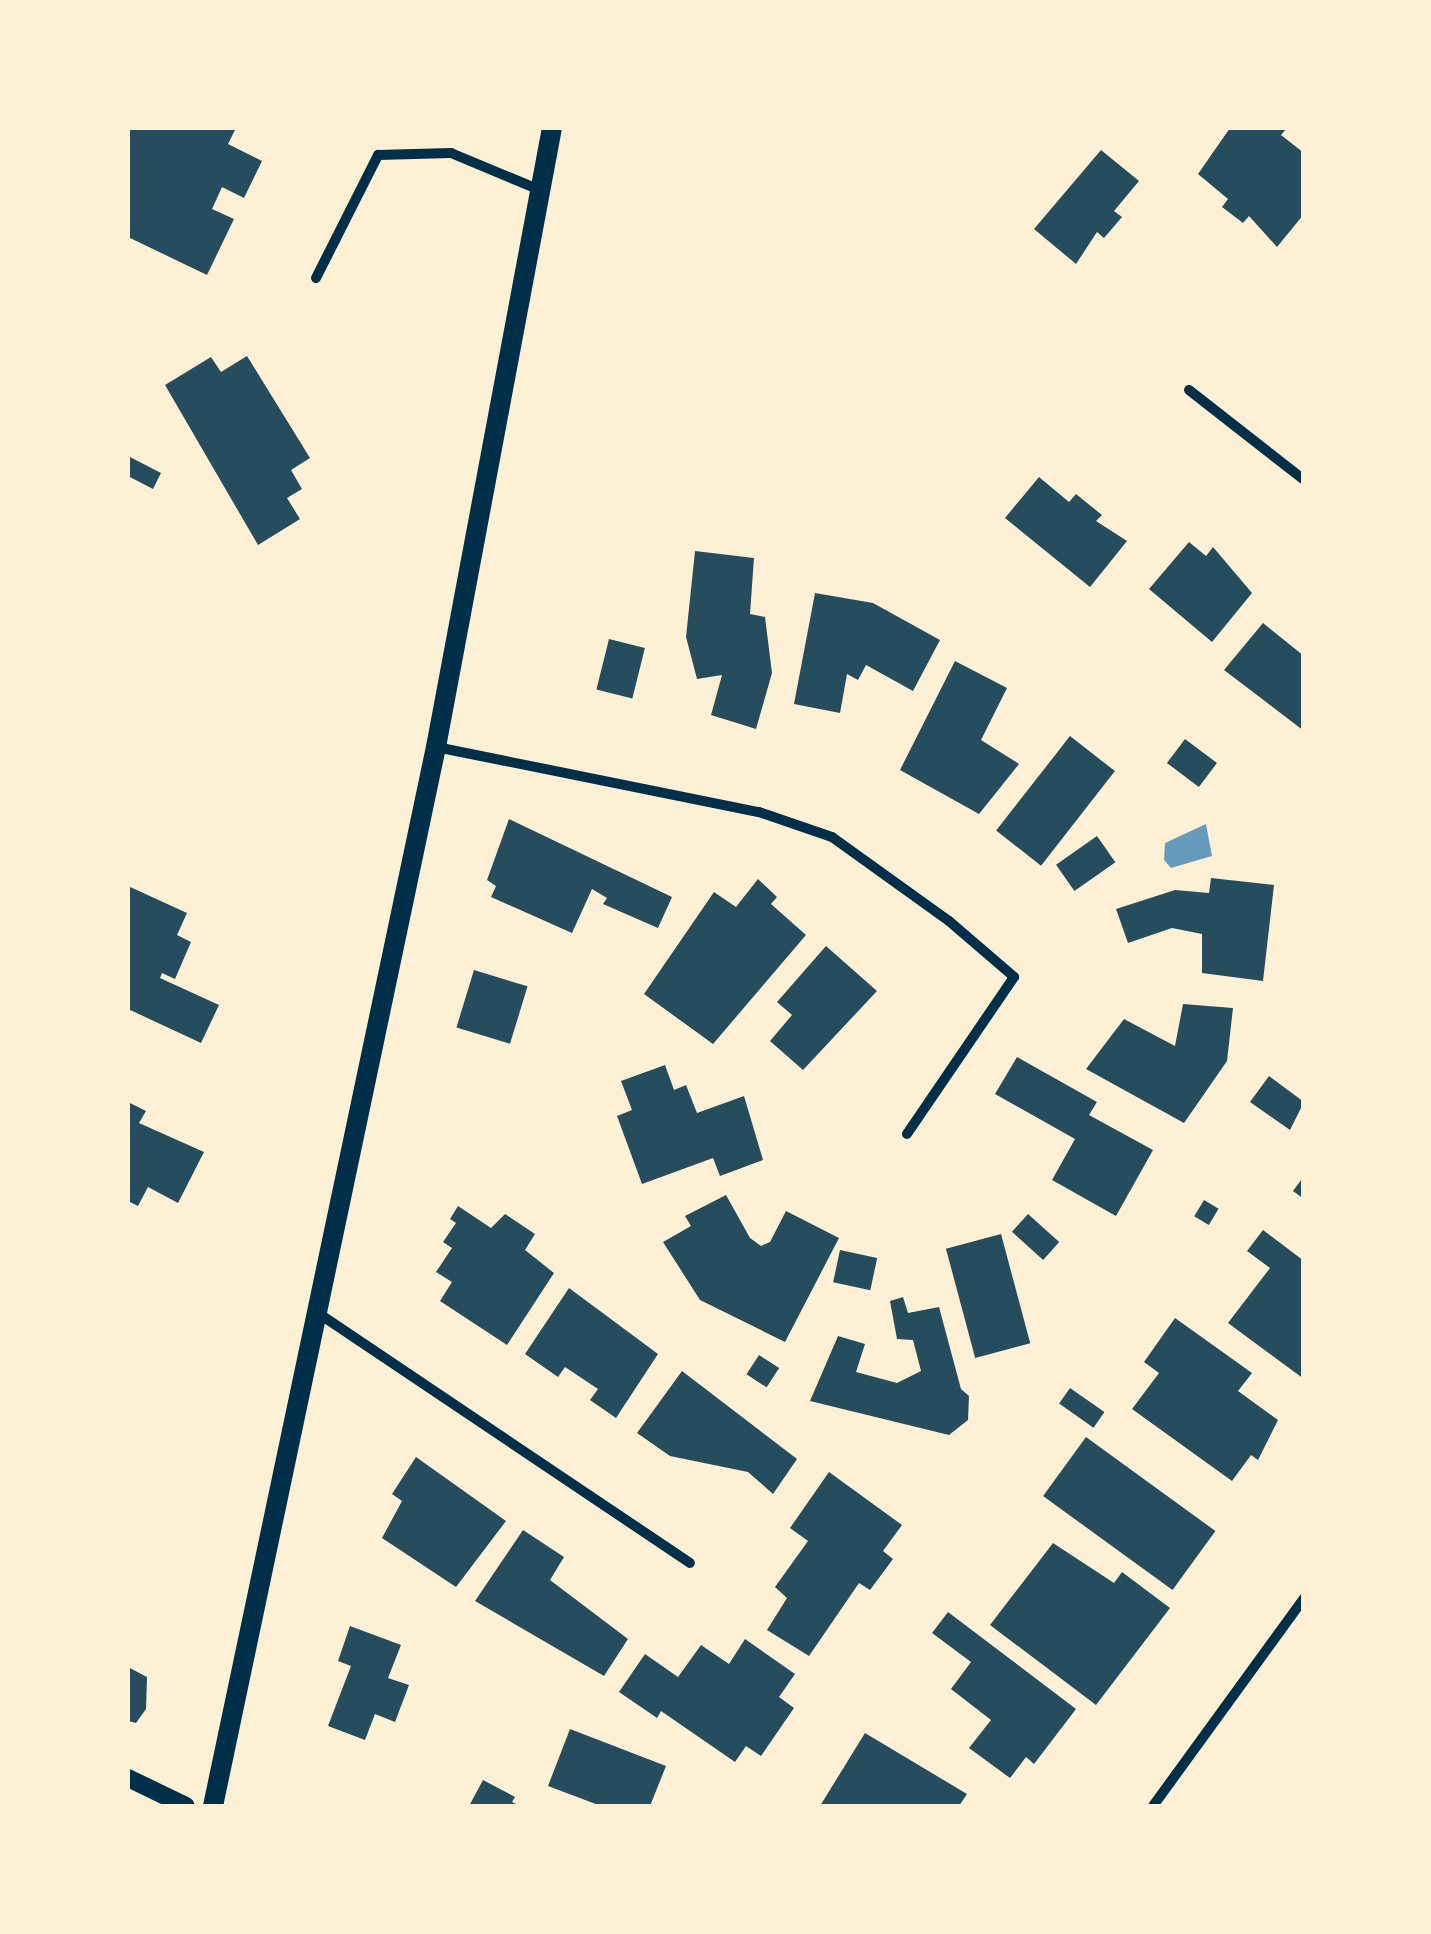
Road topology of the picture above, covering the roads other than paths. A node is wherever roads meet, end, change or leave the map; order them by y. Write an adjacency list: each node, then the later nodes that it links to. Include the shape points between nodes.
1 (552, 128): 2 (main road)
2 (540, 190): 3 (street, via 451,154 378,156); 6 (main road)
3 (316, 278)
4 (1188, 390): 5 (street)
5 (1304, 480)
6 (436, 747): 7 (street, via 759,812 832,837 896,878 1014,977); 8 (main road)
7 (907, 1134)
8 (318, 1313): 9 (street); 13 (main road)
9 (690, 1563)
10 (1304, 1598): 14 (street)
11 (128, 1778): 12 (street)
12 (186, 1806)
13 (213, 1806)
14 (1154, 1806)

